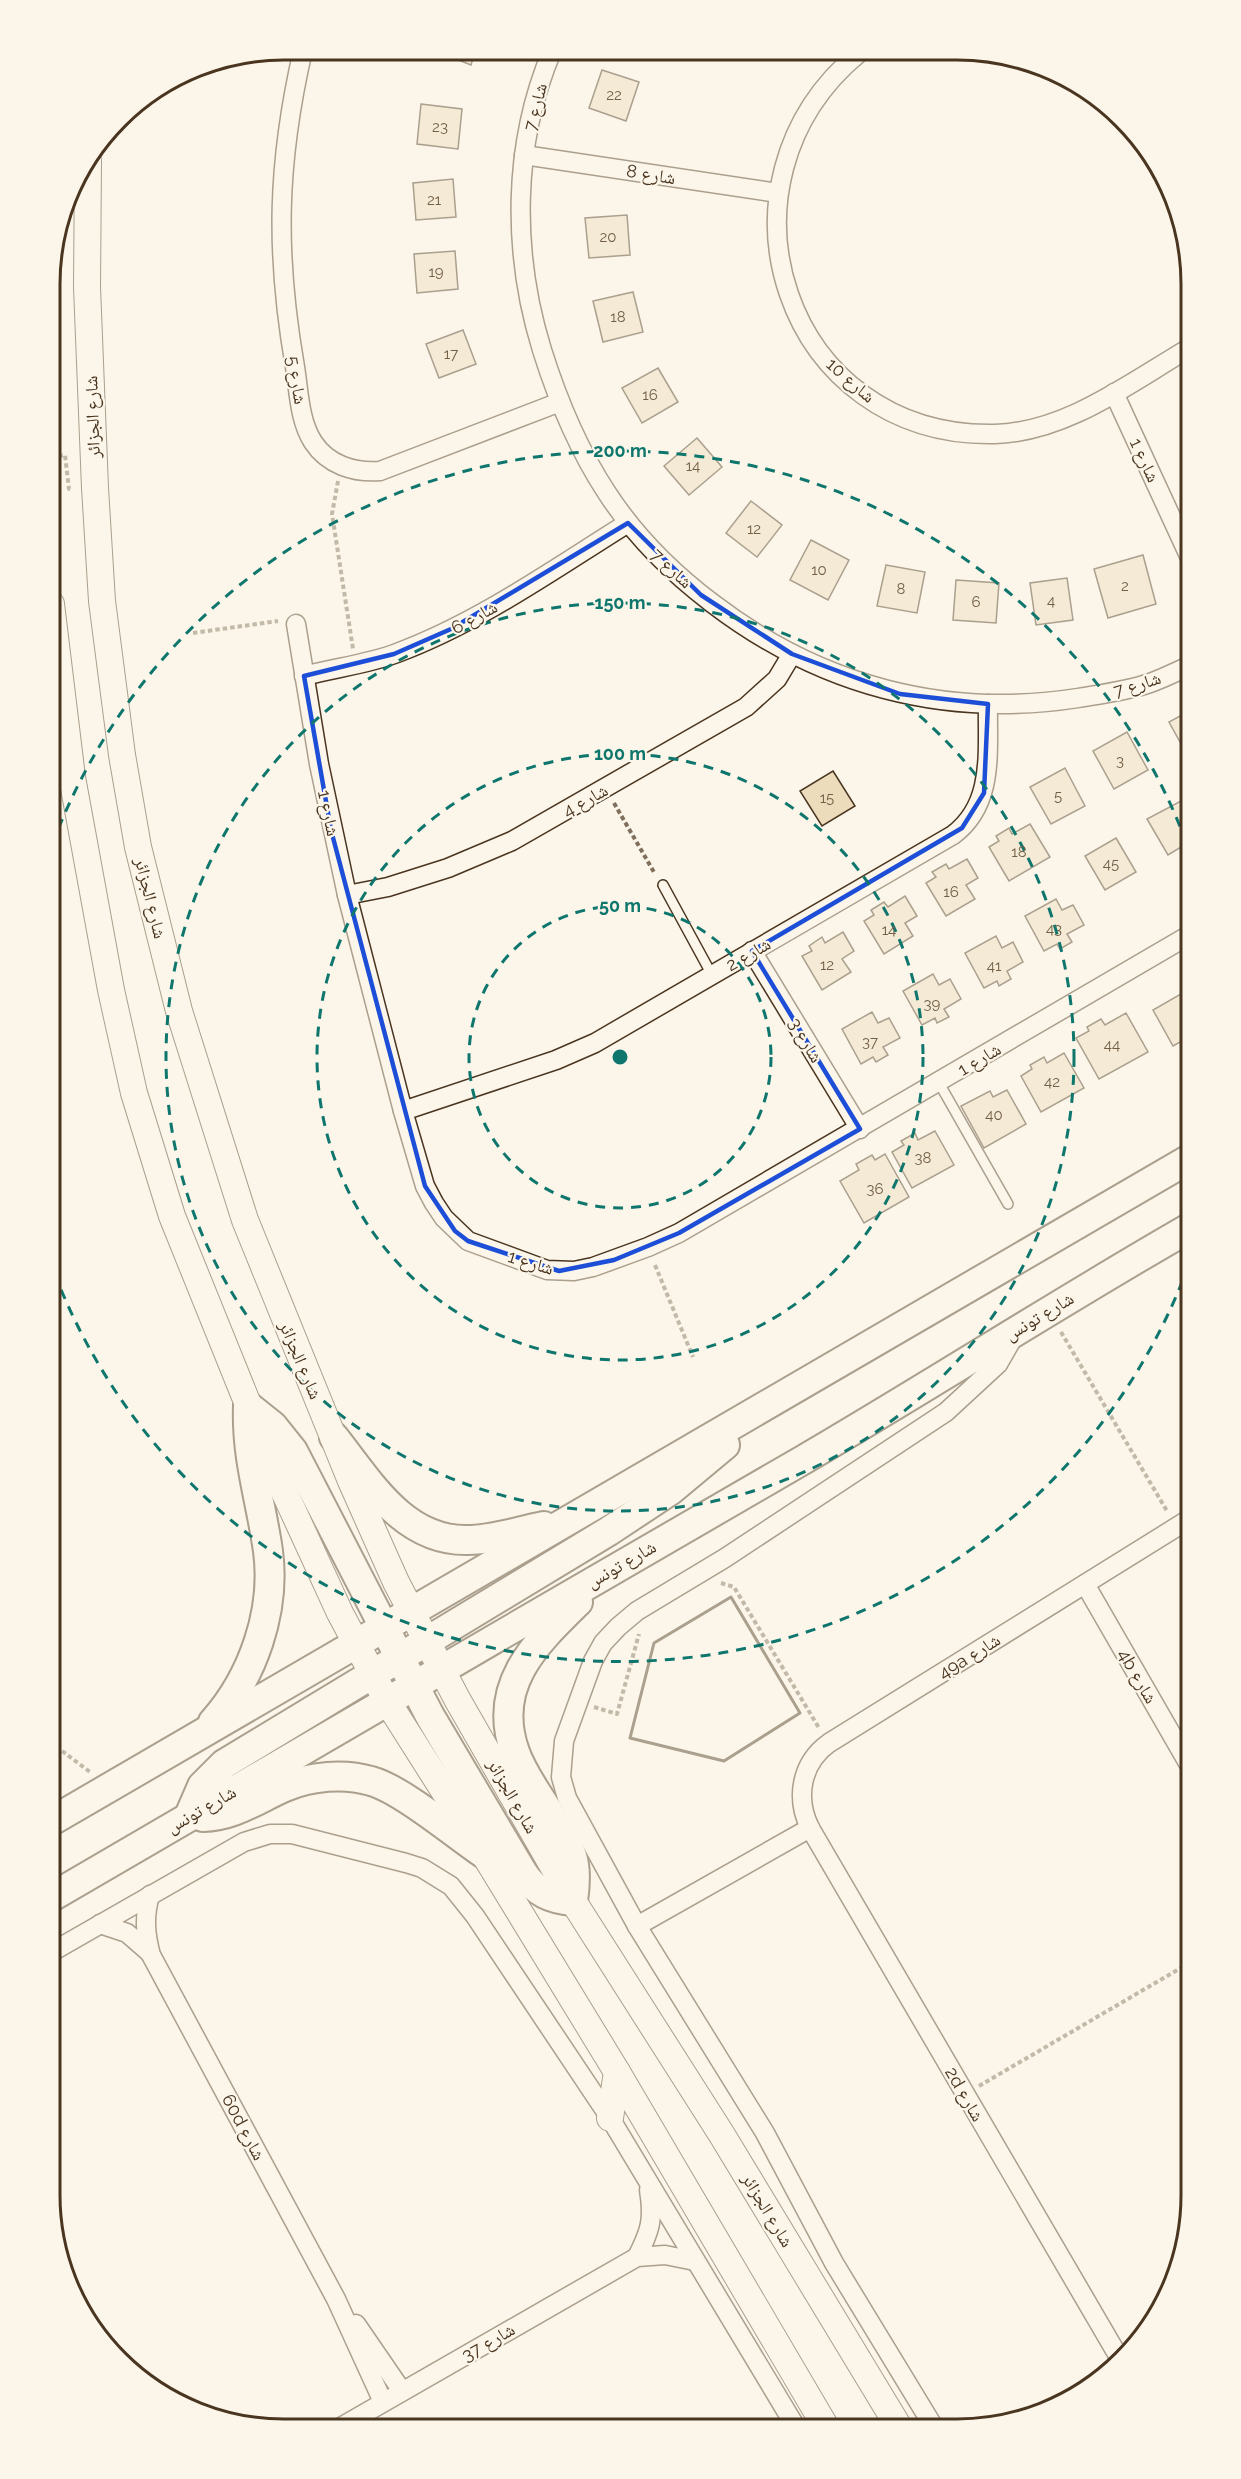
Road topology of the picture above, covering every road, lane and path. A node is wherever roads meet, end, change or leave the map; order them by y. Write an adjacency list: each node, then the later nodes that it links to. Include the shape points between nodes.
1 (301, 60): 10 (street, شارع 5, via 282,170 283,292 308,432 323,453)
2 (549, 60): 4 (street, شارع 7, via 537,93)
3 (852, 60): 6 (street, شارع 10, via 816,99 792,145)
4 (524, 155): 6 (street, شارع 8); 9 (street, شارع 7, via 523,259 536,330)
5 (88, 176): 40 (main road, شارع الجزائر, via 87,287 102,590 122,755 138,847 179,1011 222,1151 281,1313)
6 (778, 193): 8 (street, شارع 10, via 778,255 796,314 830,365 878,404 935,428 996,434 1047,425)
7 (1181, 353): 8 (street, شارع 10)
8 (1114, 393): 12 (street, شارع 1)
9 (560, 402): 10 (street, شارع 5, via 393,468 368,472); 11 (street, شارع 7, via 590,466)
10 (344, 467): 16 (path, via 332,514)
11 (628, 523): 15 (street, شارع 7, via 650,549 701,595); 16 (street, شارع 6, via 451,629 394,654)
12 (1181, 538)
13 (296, 624): 14 (path, via 280,621); 18 (street, شارع 1)
14 (193, 633)
15 (792, 654): 20 (street, شارع 7, via 864,684 900,694); 21 (street, شارع 4, via 777,679 758,699)
16 (356, 663): 18 (street, شارع 6)
17 (1181, 669): 20 (street, شارع 7, via 1150,683 1109,693 1058,701)
18 (304, 676): 24 (street, شارع 1)
19 (60, 696): 38 (main road, via 127,1062 172,1216)
20 (988, 704): 26 (street, شارع 2, via 984,792 979,806 962,828)
21 (605, 789): 22 (path); 24 (street, شارع 4, via 481,855 416,879)
22 (656, 875)
23 (663, 885): 27 (lane)
24 (347, 895): 29 (street, شارع 1)
25 (1181, 940): 28 (street, شارع 1)
26 (752, 951): 27 (street, شارع 2); 30 (street, شارع 3)
27 (712, 975): 29 (street, شارع 2, via 574,1052)
28 (939, 1083): 30 (street, شارع 1); 32 (lane)
29 (404, 1111): 34 (street, شارع 1, via 425,1186 444,1218 468,1241 559,1272 593,1267)
30 (860, 1129): 34 (street, شارع 1)
31 (1181, 1164): 39 (main road)
32 (1008, 1204)
33 (1181, 1233): 35 (main road, شارع تونس)
34 (648, 1247): 37 (path)
35 (1049, 1311): 36 (main road, شارع تونس); 41 (path)
36 (1017, 1330): 44 (main road, شارع تونس); 57 (street, via 998,1364 946,1412 725,1558 637,1611 603,1643)
37 (693, 1357)
38 (248, 1406): 48 (main road, via 273,1426 293,1451); 51 (main road); 58 (main road, via 248,1451 268,1554 267,1601 247,1671)
39 (765, 1407): 42 (main road); 50 (main road, via 704,1464 641,1511)
40 (334, 1437): 42 (main road, via 395,1512 432,1534 449,1539 483,1539); 47 (main road, شارع الجزائر)
41 (1181, 1518)
42 (570, 1520): 47 (main road)
43 (1181, 1525): 46 (street, 49a شارع)
44 (609, 1570): 53 (main road, شارع تونس); 69 (main road, via 530,1652 510,1700 510,1736 515,1753 573,1857 577,1877)
45 (721, 1583): 59 (path, via 734,1587)
46 (1085, 1584): 59 (street, 49a شارع); 61 (street, 4b شارع)
47 (412, 1612): 48 (main road); 50 (main road, شارع الجزائر)
48 (384, 1628): 51 (main road); 52 (main road)
49 (640, 1630): 57 (path, via 617,1714)
50 (428, 1643): 52 (main road); 53 (main road, شارع الجزائر)
51 (357, 1644): 54 (main road); 58 (main road)
52 (400, 1659): 54 (main road); 55 (main road)
53 (442, 1669): 55 (main road, شارع تونس); 69 (main road, شارع الجزائر)
54 (373, 1676): 56 (main road); 64 (main road, via 224,1764 202,1786)
55 (414, 1686): 56 (main road, شارع تونس); 69 (main road, via 530,1885 543,1894)
56 (387, 1701): 64 (main road, شارع تونس); 66 (main road)
57 (579, 1702): 71 (street, via 564,1741 561,1777 579,1822)
58 (203, 1733): 62 (main road)
59 (829, 1743): 65 (street, 49a شارع, via 814,1756 802,1784 803,1810)
60 (60, 1750): 62 (path)
61 (1181, 1751)
62 (109, 1788): 63 (main road)
63 (60, 1816)
64 (189, 1816): 66 (main road, via 235,1812 286,1786 308,1780 352,1778 373,1781 397,1793); 67 (main road, شارع تونس)
65 (810, 1828): 71 (street); 76 (street, 2d شارع)
66 (484, 1854): 75 (main road)
67 (60, 1892)
68 (150, 1895): 70 (street); 73 (street, 60d شارع, via 145,1933); 77 (street, via 244,1842 270,1834 303,1836 422,1868 464,1900)
69 (573, 1901): 88 (main road, شارع الجزائر)
70 (100, 1924): 72 (street); 73 (street, 60d شارع, via 128,1933)
71 (637, 1926): 89 (street, via 765,2133 834,2263)
72 (60, 1947)
73 (151, 1955): 81 (street, 60d شارع)
74 (1181, 1968): 76 (path)
75 (617, 2072): 77 (main road); 87 (main road)
76 (966, 2094): 82 (street, 2d شارع)
77 (610, 2118): 78 (street)
78 (648, 2181): 79 (street, via 653,2217); 80 (street)
79 (637, 2257): 80 (street, شارع 37, via 665,2255); 83 (street, شارع 37)
80 (695, 2261): 86 (street)
81 (336, 2299): 83 (street, 60d شارع); 84 (street, 60d شارع)
82 (1116, 2352)
83 (402, 2391): 84 (street, شارع 37)
84 (382, 2402): 85 (street, شارع 37)
85 (354, 2419)
86 (790, 2419)
87 (821, 2419)
88 (896, 2419)
89 (929, 2419)

